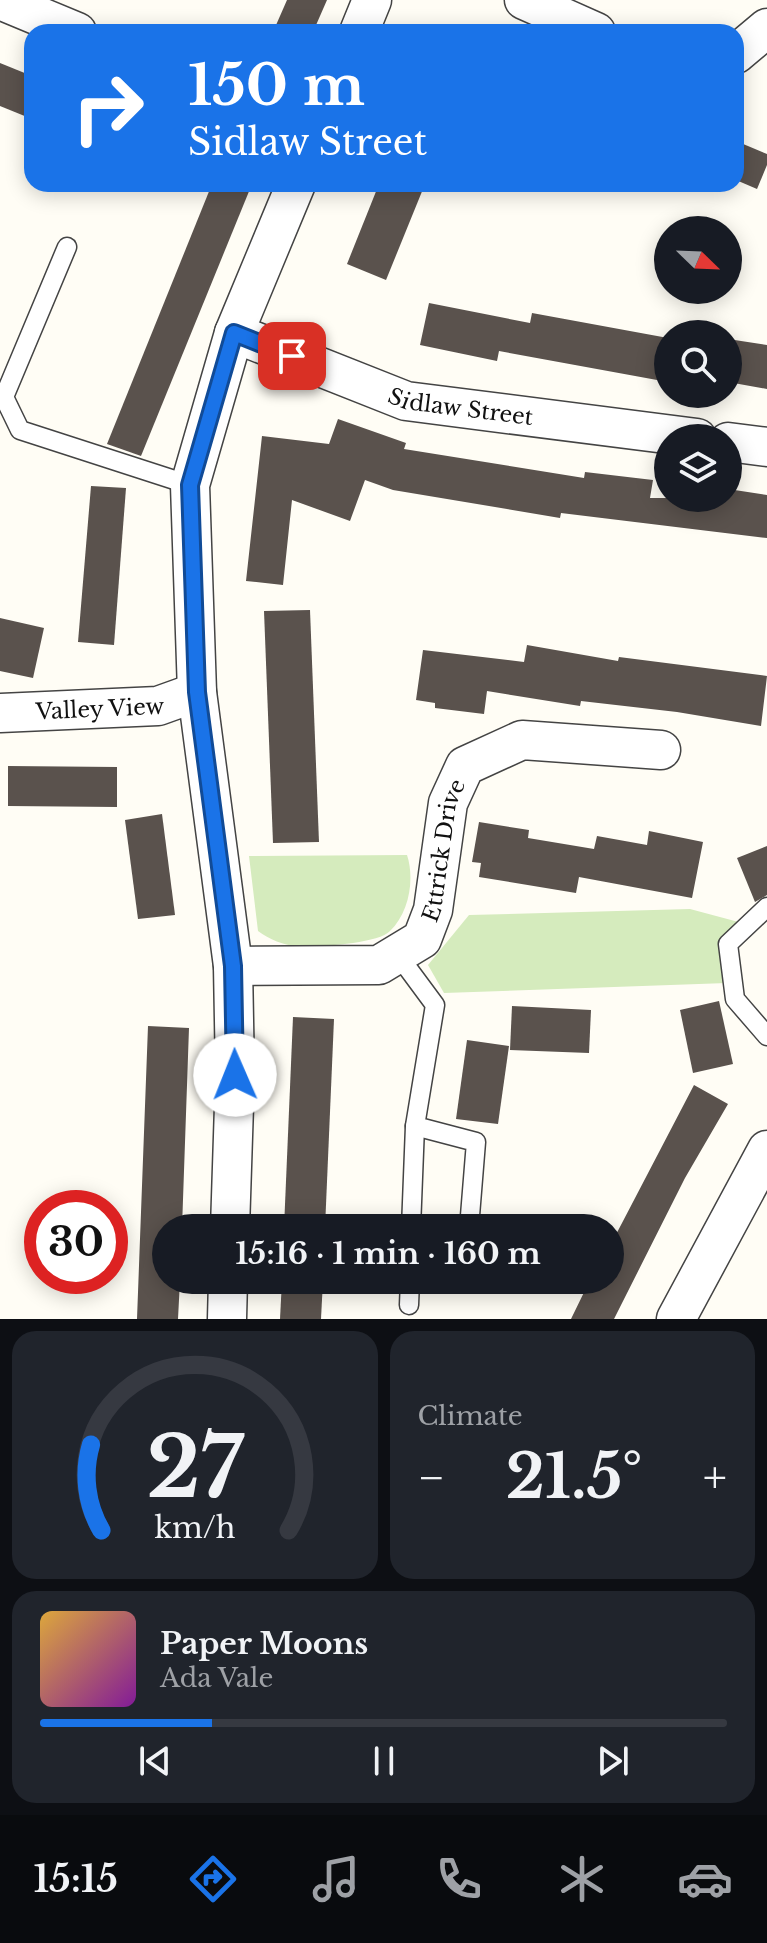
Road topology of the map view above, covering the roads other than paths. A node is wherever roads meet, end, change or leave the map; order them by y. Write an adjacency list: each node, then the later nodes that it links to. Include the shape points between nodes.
1 (0, 0): 4 (street)
2 (372, 0): 5 (street)
3 (524, 0): 6 (street)
4 (58, 24)
5 (362, 24)
6 (578, 24)
7 (767, 28): 8 (street)
8 (744, 47)
9 (293, 192): 11 (street)
10 (67, 247): 15 (lane, via 4,397 20,430)
11 (234, 333): 12 (street, Sidlaw Street, via 406,401); 15 (street)
12 (654, 433)
13 (742, 444): 14 (street)
14 (767, 447)
15 (190, 485): 16 (street)
16 (197, 692): 17 (street, Valley View, via 158,706); 21 (street)
17 (0, 713)
18 (661, 750): 20 (street, Ettrick Drive, via 522,740 465,766 448,803 433,910 422,939)
19 (767, 907): 22 (lane, via 728,944 735,999)
20 (398, 955): 21 (street, Ettrick Drive, via 379,965); 23 (lane, via 435,1005)
21 (233, 966): 25 (street)
22 (767, 1036)
23 (415, 1126): 26 (lane); 27 (lane, via 476,1142)
24 (767, 1150): 32 (street)
25 (230, 1214)
26 (412, 1214)
27 (470, 1214)
28 (228, 1294): 31 (street)
29 (409, 1294): 30 (lane)
30 (409, 1305)
31 (227, 1319)
32 (676, 1319)

